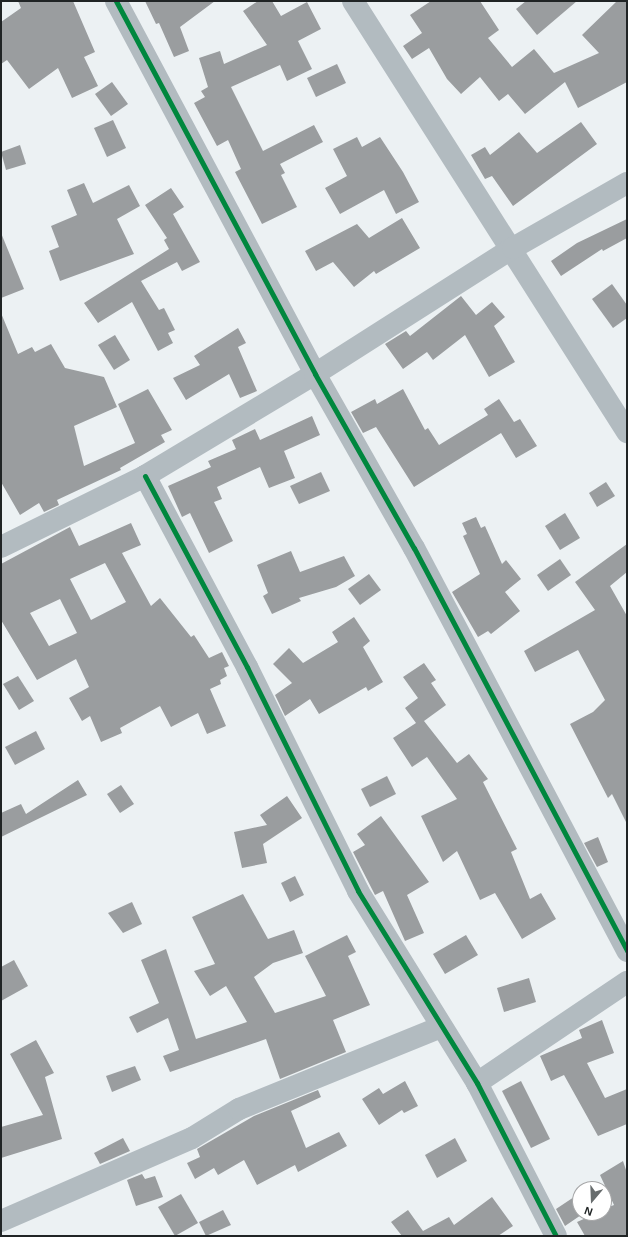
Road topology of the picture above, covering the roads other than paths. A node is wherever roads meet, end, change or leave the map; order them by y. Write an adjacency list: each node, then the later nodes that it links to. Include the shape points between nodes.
1 (116, 1): 5 (street)
2 (354, 1): 4 (street)
3 (627, 183): 4 (street)
4 (513, 248): 5 (street); 6 (street)
5 (315, 374): 7 (street); 9 (street, via 414,548)
6 (627, 432)
7 (145, 476): 8 (street); 11 (street, via 248,667 358,891)
8 (1, 547)
9 (627, 951)
10 (627, 982): 12 (street)
11 (441, 1027): 12 (street); 13 (street, via 239,1110 192,1138)
12 (477, 1083): 14 (street)
13 (1, 1221)
14 (556, 1236)

